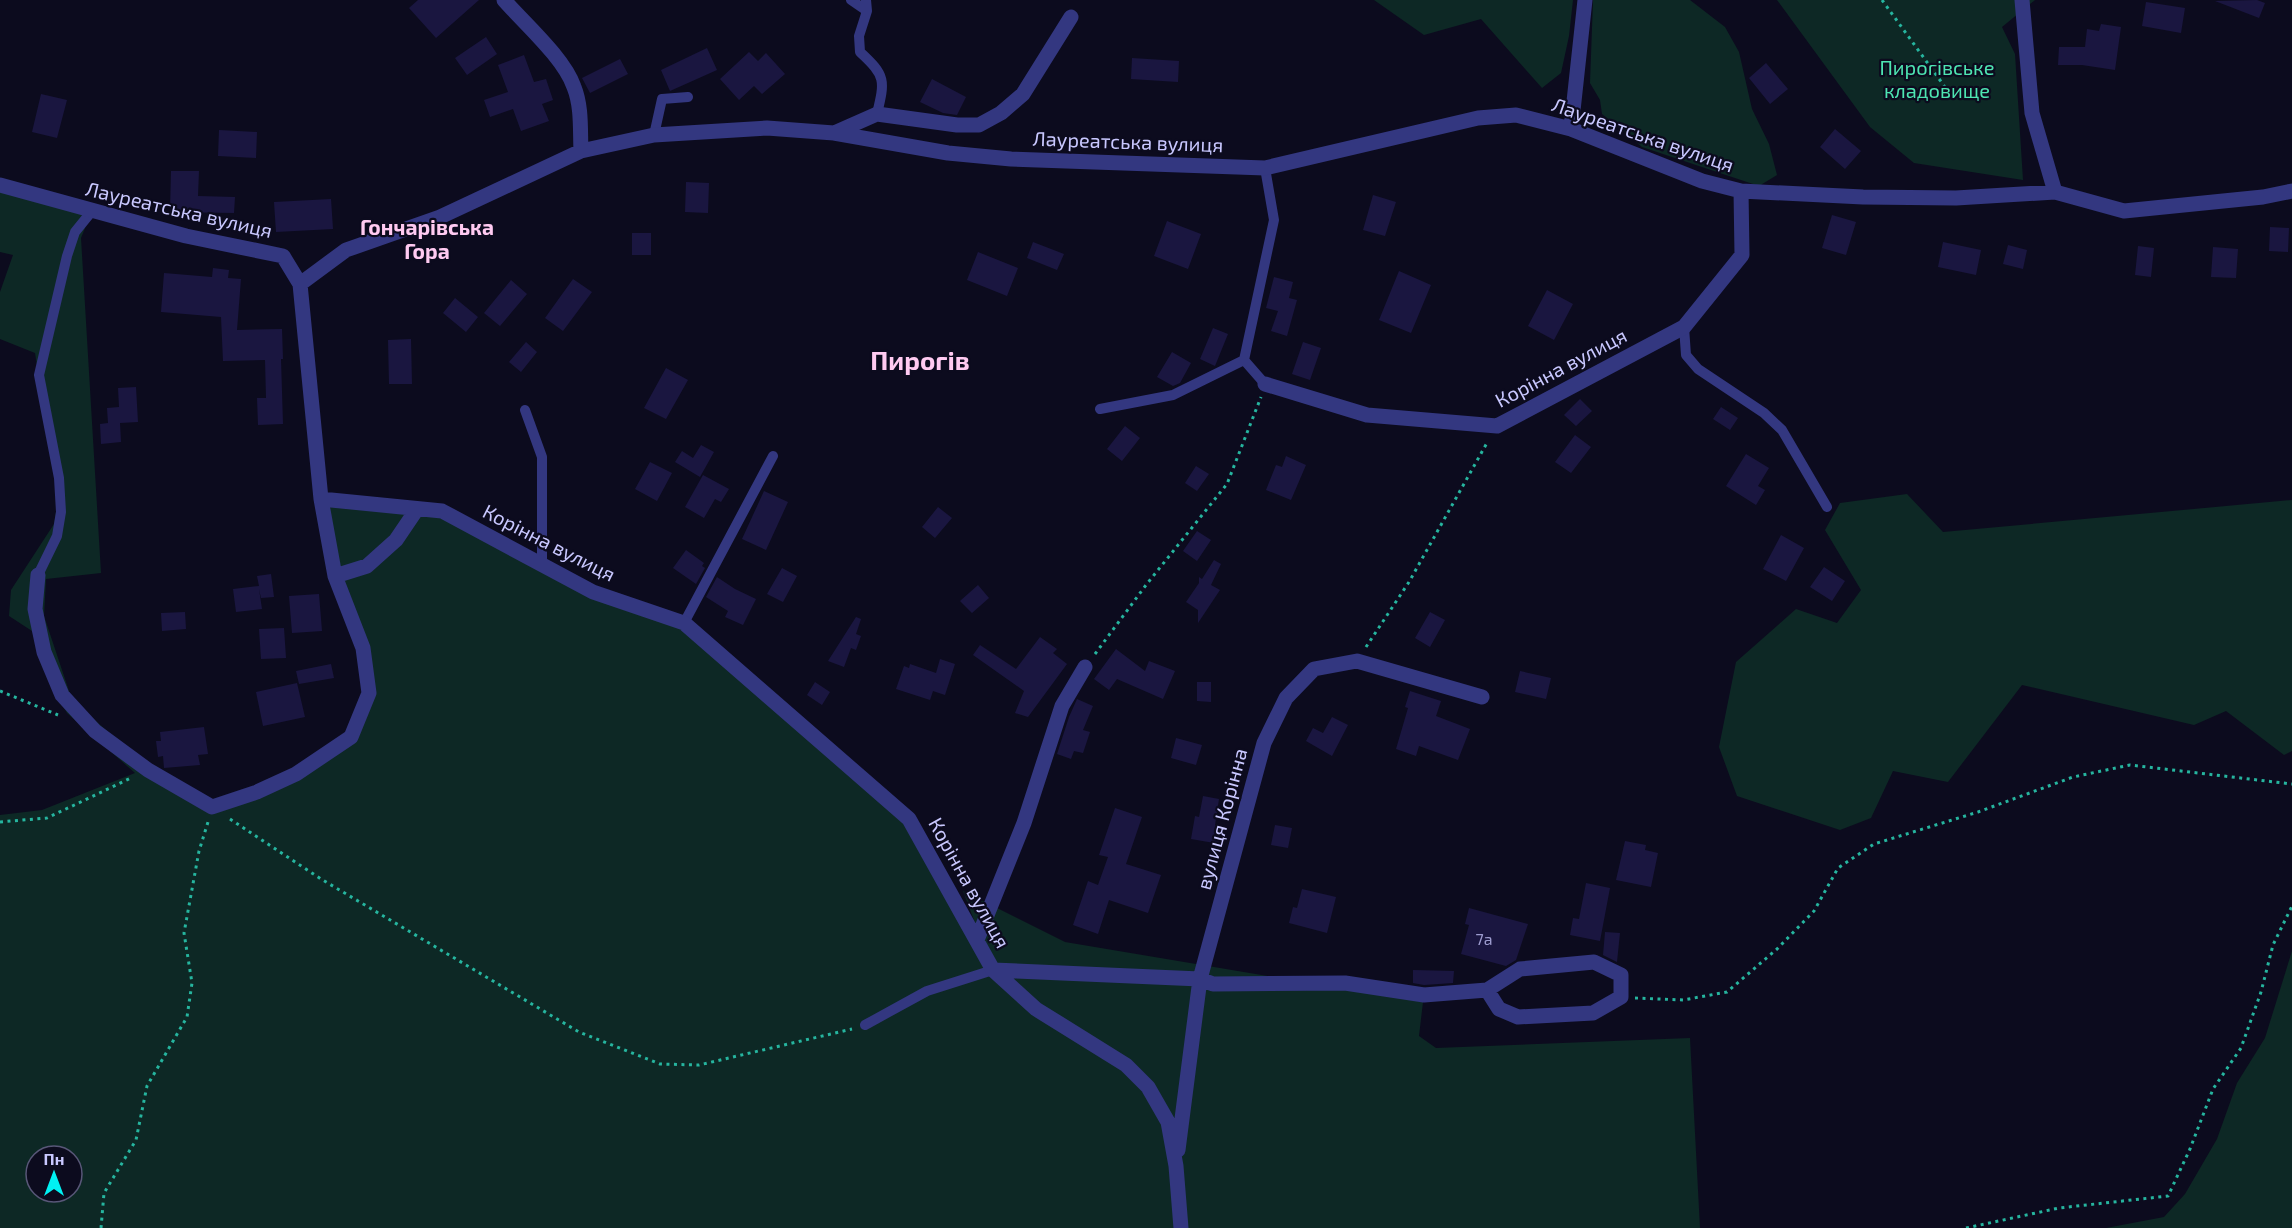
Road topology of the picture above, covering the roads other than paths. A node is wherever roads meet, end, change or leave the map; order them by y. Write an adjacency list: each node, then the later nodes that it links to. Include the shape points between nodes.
1 (504, 0): 12 (street, via 565,68 579,108)
2 (851, 0): 5 (lane)
3 (1585, 0): 9 (street)
4 (2022, 0): 17 (street, via 2032,113)
5 (866, 5): 8 (lane, via 859,36 860,52 877,68 884,86)
6 (1071, 17): 8 (street, via 1023,94 979,125)
7 (688, 98): 11 (lane, via 662,99)
8 (877, 114): 10 (street)
9 (1571, 129): 13 (street, Лауреатська вулиця, via 1516,115 1478,117); 15 (street, Лауреатська вулиця, via 1702,181)
10 (834, 133): 11 (street, Лауреатська вулиця, via 767,128); 13 (street, Лауреатська вулиця, via 948,153 1011,159)
11 (654, 135): 12 (street, Лауреатська вулиця)
12 (581, 152): 19 (street, Лауреатська вулиця, via 440,217 346,250)
13 (1265, 168): 21 (lane, via 1274,220)
14 (0, 185): 18 (street, Лауреатська вулиця)
15 (1741, 191): 17 (street, Лауреатська вулиця, via 1956,198); 20 (street, Корінна вулиця, via 1742,255)
16 (2292, 191): 17 (street, Лауреатська вулиця, via 2124,211)
17 (2055, 192)
18 (92, 211): 19 (street, Лауреатська вулиця, via 283,256); 30 (lane, via 75,232 67,256 39,375 61,512 57,536)
19 (300, 284): 26 (street)
20 (1684, 327): 22 (street, Корінна вулиця, via 1497,426 1367,415); 27 (lane, via 1686,355 1698,369 1764,413 1782,430)
21 (1244, 360): 22 (lane); 23 (lane, via 1173,395)
22 (1265, 384)
23 (1100, 409)
24 (525, 410): 29 (lane, via 542,457)
25 (773, 456): 32 (lane)
26 (321, 499): 28 (street, Корінна вулиця); 31 (street)
27 (1827, 507)
28 (417, 509): 29 (street, Корінна вулиця, via 442,511); 31 (street, via 396,540 367,566)
29 (542, 564): 32 (street, Корінна вулиця, via 593,592)
30 (38, 575): 31 (street, via 35,609 44,652 62,695 95,731 148,770 212,807 296,774 351,737 369,693 363,648)
31 (335, 576)
32 (684, 623): 35 (street, Корінна вулиця, via 909,819)
33 (1085, 667): 35 (street, via 1062,706 1024,823)
34 (1482, 697): 37 (street, вулиця Корінна, via 1357,661 1314,669 1286,698 1264,743)
35 (977, 940): 36 (street, Корінна вулиця)
36 (993, 970): 37 (street); 39 (lane, via 927,991); 40 (street, Корінна вулиця, via 1036,1009 1126,1065 1148,1087 1168,1122)
37 (1200, 979): 38 (street, via 1213,984 1345,983 1424,995); 40 (street, вулиця Корінна)
38 (1487, 990): 38 (street, via 1499,1009 1518,1017 1593,1013 1622,997 1622,975 1594,962 1520,969)
39 (865, 1025)
40 (1176, 1166): 41 (street)
41 (1181, 1228)

